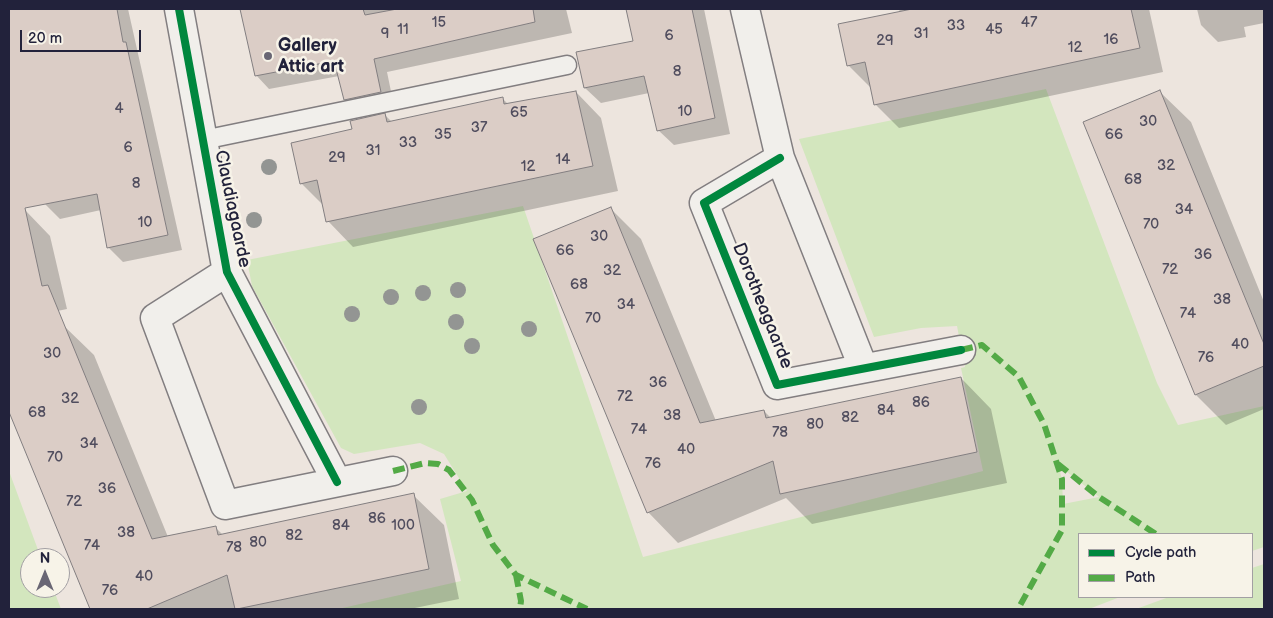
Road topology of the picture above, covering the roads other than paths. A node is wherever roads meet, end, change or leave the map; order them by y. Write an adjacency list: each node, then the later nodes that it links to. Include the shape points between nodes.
1 (179, 9): 4 (street, Claudiagaarde)
2 (751, 10): 5 (street)
3 (567, 65): 4 (lane, Claudiagaarde)
4 (203, 140): 6 (street, Claudiagaarde)
5 (780, 158): 8 (street); 8 (street, Dorotheagaarde, via 704,203 778,385)
6 (227, 272): 10 (street, Claudiagaarde); 10 (street, Claudiagaarde, via 155,318 225,506)
7 (960, 350): 8 (street, Dorotheagaarde)
8 (863, 367)
9 (393, 470): 10 (street, Claudiagaarde)
10 (337, 482)

